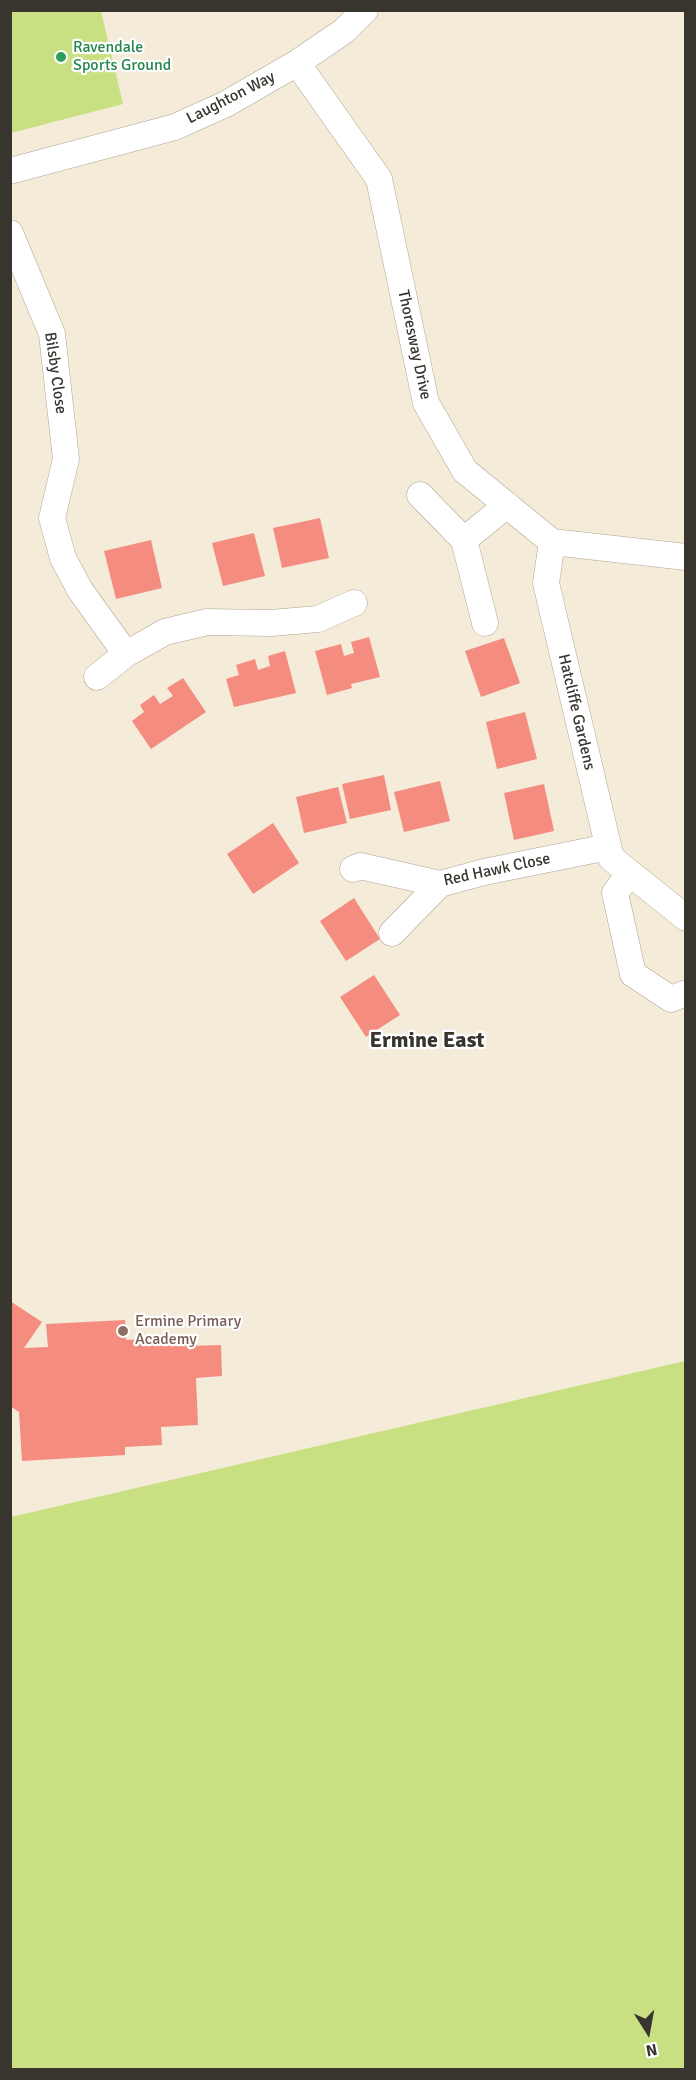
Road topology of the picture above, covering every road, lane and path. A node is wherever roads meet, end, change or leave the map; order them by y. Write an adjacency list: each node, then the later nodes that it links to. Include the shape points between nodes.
1 (365, 10): 2 (street, Laughton Way, via 344,31)
2 (297, 63): 3 (street, Laughton Way, via 226,104 175,127); 6 (street, Thoresway Drive, via 379,179 426,403 465,471)
3 (10, 171)
4 (10, 233): 12 (street, Bilsby Close, via 52,334 66,459 52,518 63,558 80,590)
5 (420, 495): 7 (street)
6 (507, 505): 7 (street); 8 (street, Thoresway Drive)
7 (464, 540): 11 (street)
8 (552, 542): 9 (street); 14 (street, Hatcliffe Gardens, via 546,583)
9 (686, 557)
10 (354, 603): 12 (street, via 318,619 207,622 165,632)
11 (485, 623)
12 (126, 654): 13 (street)
13 (97, 677)
14 (608, 847): 16 (street, Hatcliffe Gardens, via 611,858); 17 (street, Red Hawk Close)
15 (353, 869): 17 (street, Red Hawk Close, via 360,866)
16 (629, 874): 18 (street, Hatcliffe Gardens); 20 (street, via 615,892 633,974 671,999)
17 (440, 884): 19 (street)
18 (686, 918)
19 (392, 933)
20 (686, 993)

